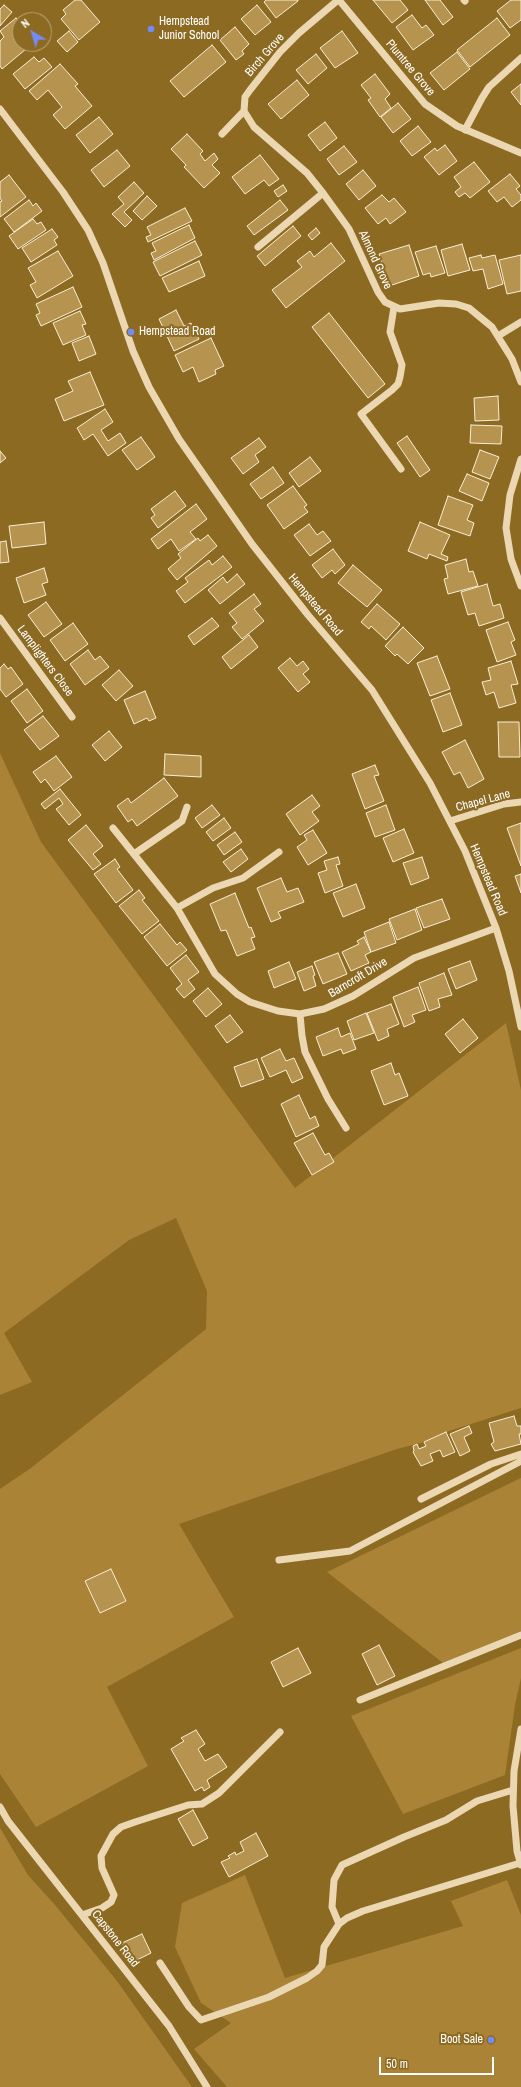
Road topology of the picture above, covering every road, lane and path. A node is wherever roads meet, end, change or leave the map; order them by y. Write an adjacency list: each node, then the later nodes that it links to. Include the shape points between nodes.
1 (339, 0): 4 (street, Birch Grove, via 280,52 245,98); 5 (street, Plumtree Grove, via 418,97 434,111)
2 (521, 58): 5 (street, via 489,87)
3 (0, 109): 21 (street, Hempstead Road, via 63,192 88,230 103,263 132,351 179,439 257,550 372,690 430,782)
4 (244, 111): 6 (street, Birch Grove); 8 (street, Almond Grove, via 254,126 302,168)
5 (465, 130): 7 (street, Plumtree Grove)
6 (222, 134)
7 (521, 153)
8 (323, 192): 9 (street); 10 (street, Almond Grove, via 349,229 381,298)
9 (258, 247)
10 (394, 307): 12 (street, via 406,309 439,303 463,306 480,316); 15 (street, via 390,332 402,365 398,384 361,414)
11 (521, 322): 12 (street)
12 (498, 336): 13 (street, via 512,359)
13 (521, 382)
14 (521, 459): 16 (street, via 510,495 506,528 511,559)
15 (401, 469)
16 (521, 586)
17 (0, 618): 18 (street, Lamplighters Close)
18 (72, 717)
19 (521, 802): 21 (street, Chapel Lane, via 504,804)
20 (187, 807): 24 (street, via 182,821)
21 (450, 821): 26 (street, Hempstead Road, via 480,884)
22 (113, 828): 24 (street, Barncroft Drive)
23 (279, 852): 25 (street, via 244,878 213,888)
24 (134, 854): 25 (street, Barncroft Drive)
25 (177, 908): 27 (street, Barncroft Drive, via 208,964 225,985 250,1002 278,1011)
26 (496, 928): 27 (street, Barncroft Drive, via 414,958 338,1004); 28 (street, Hempstead Road, via 509,971)
27 (300, 1014): 29 (street, via 305,1052 328,1099)
28 (521, 1027)
29 (346, 1128)
30 (521, 1454): 32 (street, via 491,1464)
31 (521, 1461): 33 (street, via 350,1551)
32 (421, 1499)
33 (279, 1560)
34 (521, 1635): 35 (street)
35 (360, 1700)
36 (521, 1729): 38 (street)
37 (280, 1732): 41 (street, via 219,1793 202,1804 135,1822 113,1834 101,1856 102,1868 114,1895 111,1902 102,1908)
38 (513, 1790): 40 (street, via 514,1821); 42 (street, via 477,1801 446,1820 342,1865 334,1880 332,1907)
39 (0, 1807): 41 (street, Capstone Road, via 8,1821)
40 (521, 1864): 42 (street, via 363,1911)
41 (82, 1915): 44 (street, Capstone Road, via 169,2026)
42 (339, 1924): 43 (street, via 324,1947 322,1965 318,1971 269,1997 201,2020 189,2007)
43 (160, 1963)
44 (207, 2087)

